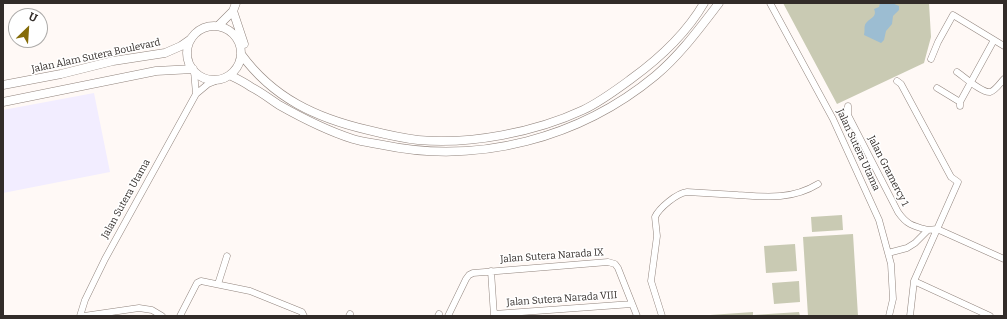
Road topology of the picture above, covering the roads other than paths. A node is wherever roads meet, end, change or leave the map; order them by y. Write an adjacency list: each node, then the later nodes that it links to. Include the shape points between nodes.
1 (704, 3): 11 (main road, via 664,53 611,94 555,122 480,138 419,140 339,123 308,110 285,96 266,83)
2 (719, 3): 14 (main road, via 688,44 638,89 615,105 552,134 522,143 476,151 405,150 353,139 292,112)
3 (770, 3): 27 (street, Jalan Sutera Utama, via 833,119 879,220)
4 (235, 7): 5 (main road); 11 (main road)
5 (218, 26): 6 (main road, via 203,29); 9 (main road, via 232,33 237,39)
6 (191, 39): 12 (main road, via 187,55); 19 (main road, Jalan Alam Sutera Boulevard, via 165,53 113,61)
7 (994, 40): 8 (street); 10 (street, via 953,15); 18 (street)
8 (1004, 46)
9 (241, 54): 11 (main road); 14 (main road, via 238,66)
10 (931, 59)
11 (252, 68)
12 (194, 70): 16 (main road, via 205,78); 21 (street); 22 (main road, via 156,71)
13 (957, 72): 18 (street)
14 (230, 75): 16 (main road)
15 (1004, 79): 18 (street, via 989,92)
16 (218, 80): 21 (street, Jalan Sutera Utama)
17 (897, 81): 25 (street, via 901,84 951,177 958,182)
18 (970, 83): 20 (street, via 960,104)
19 (3, 85)
20 (937, 88)
21 (196, 94): 35 (street, Jalan Sutera Utama, via 105,259)
22 (3, 102)
23 (848, 106): 26 (street, Jalan Gramercy 1, via 848,114 898,212 912,226)
24 (818, 184): 42 (street, via 803,192 767,197 687,192 668,203 655,217 657,236 651,277)
25 (937, 229): 26 (street); 29 (street); 31 (street)
26 (928, 230): 27 (street, via 907,248)
27 (888, 253): 43 (street, Jalan Sutera Utama, via 893,299)
28 (227, 256): 32 (street)
29 (1004, 259)
30 (491, 271): 33 (street, Jalan Sutera Narada IX, via 608,262 615,264); 34 (street); 40 (street, Jalan Sutera Narada IX, via 469,275)
31 (914, 281): 44 (street); 45 (street)
32 (218, 284): 38 (street, via 201,281 197,283); 39 (street, via 250,291 302,312)
33 (632, 304): 34 (street, Jalan Sutera Narada VIII); 41 (street)
34 (494, 315)
35 (80, 316)
36 (84, 316): 37 (street, via 139,308 152,310)
37 (162, 316)
38 (180, 316)
39 (304, 316)
40 (448, 316)
41 (637, 316)
42 (662, 316)
43 (889, 316)
44 (910, 316)
45 (990, 316)

